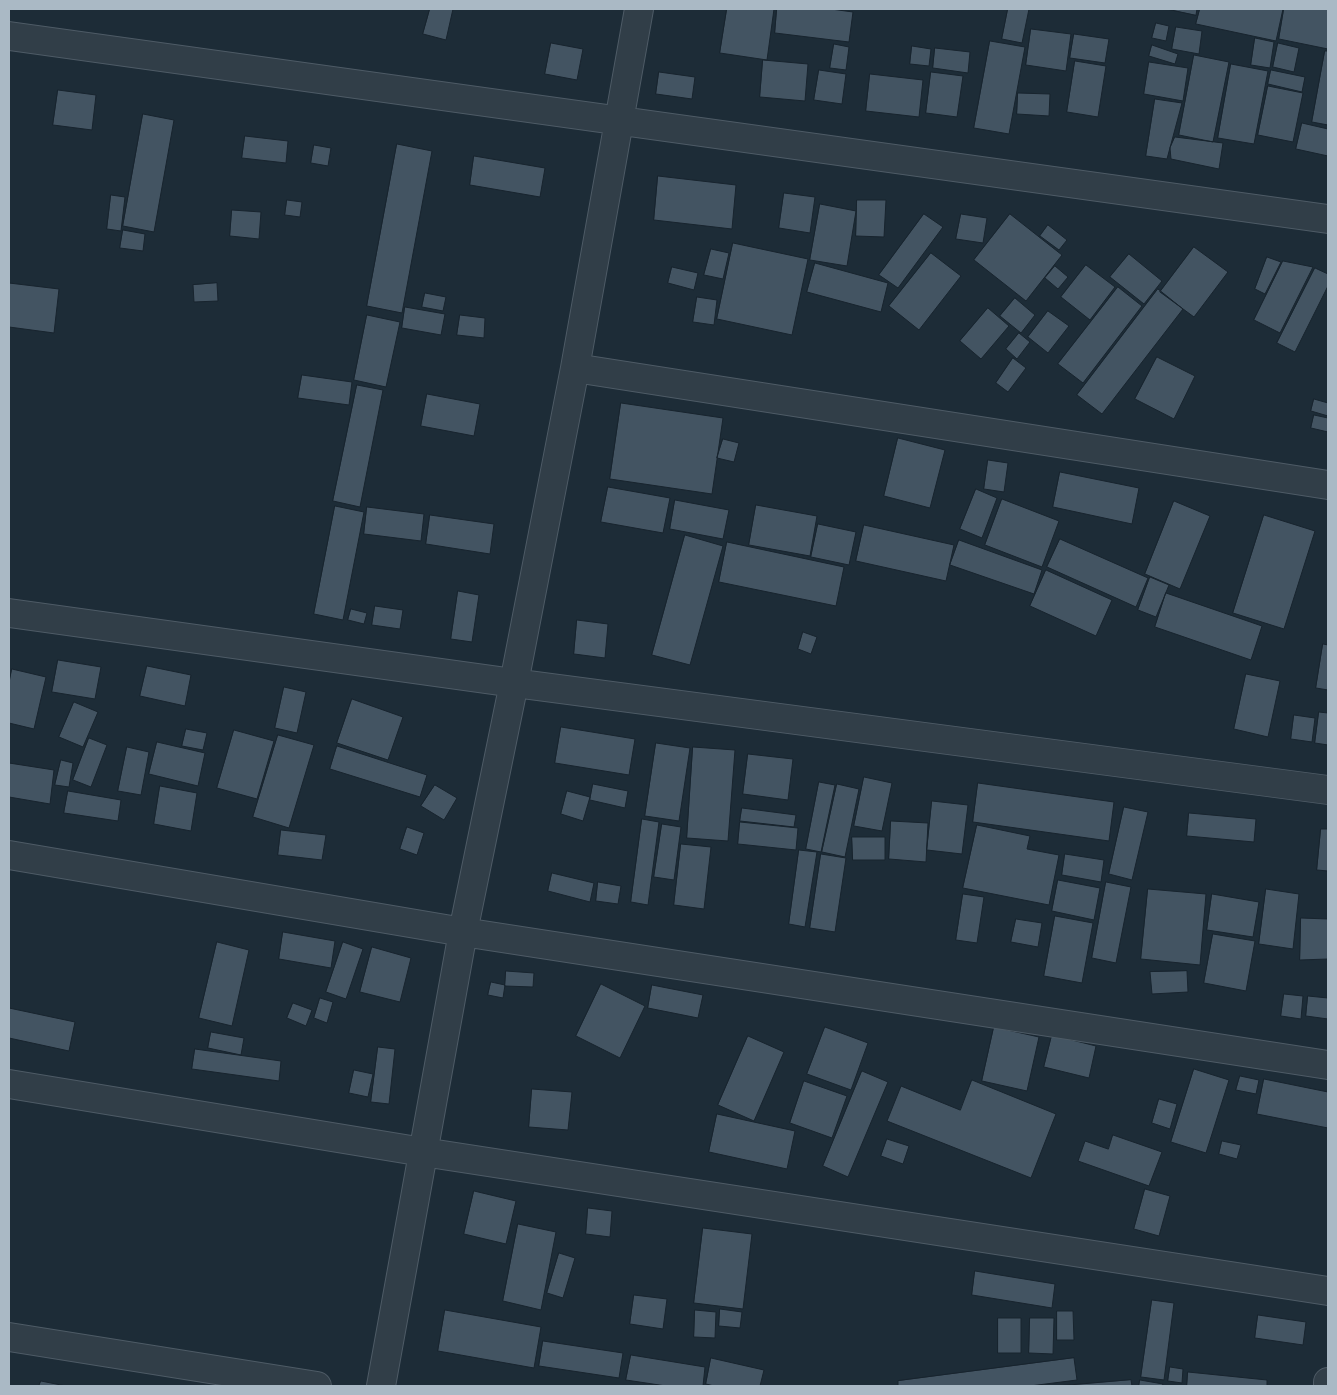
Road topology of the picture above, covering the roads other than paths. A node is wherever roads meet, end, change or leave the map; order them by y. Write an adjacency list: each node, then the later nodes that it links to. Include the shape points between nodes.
1 (639, 9): 3 (street)
2 (9, 36): 3 (street)
3 (620, 121): 4 (street); 5 (street)
4 (1328, 219)
5 (575, 368): 6 (street); 8 (street)
6 (1328, 485)
7 (9, 612): 8 (street)
8 (514, 683): 9 (street); 11 (street)
9 (1328, 790)
10 (9, 855): 11 (street)
11 (463, 932): 12 (street); 14 (street)
12 (1328, 1065)
13 (9, 1084): 14 (street)
14 (424, 1152): 15 (street); 19 (street)
15 (1328, 1291)
16 (9, 1337): 18 (street)
17 (1328, 1382): 20 (street)
18 (316, 1386)
19 (381, 1386)
20 (1328, 1386)

